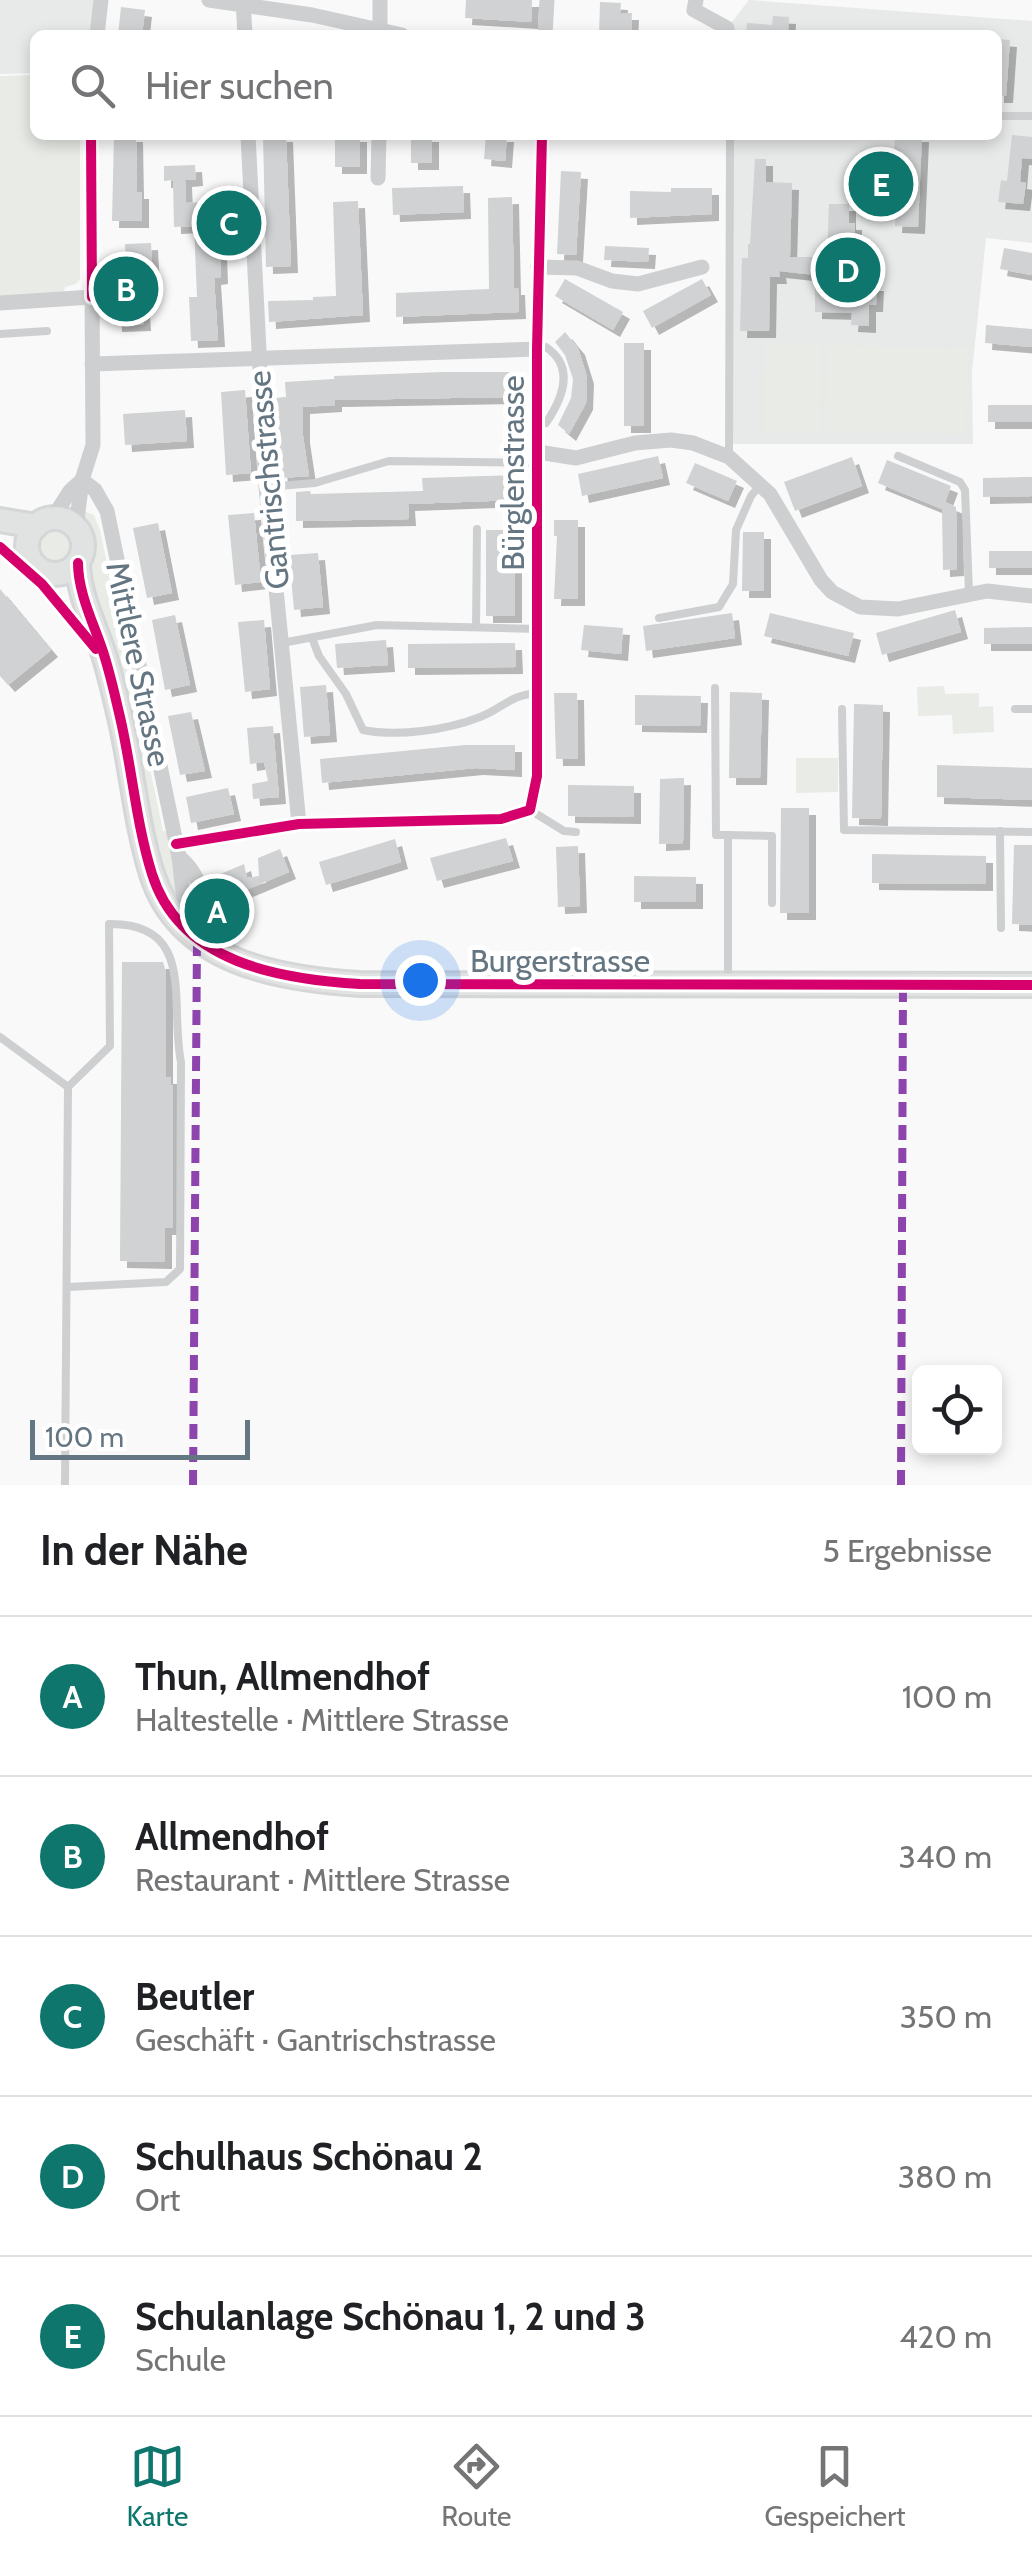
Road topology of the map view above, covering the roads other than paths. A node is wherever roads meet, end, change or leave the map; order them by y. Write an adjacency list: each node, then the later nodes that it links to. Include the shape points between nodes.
1 (101, 0): 7 (street)
2 (209, 0): 6 (street)
3 (380, 0): 10 (street)
4 (547, 0): 11 (street)
5 (696, 0): 12 (street, via 694,10)
6 (244, 2): 8 (street); 9 (street)
7 (98, 30)
8 (244, 30)
9 (371, 30)
10 (380, 30)
11 (545, 30)
12 (727, 30)
13 (1002, 116): 14 (lane)
14 (1032, 116)
15 (91, 140): 23 (street, Mittlere Strasse)
16 (248, 140): 28 (street, Gantrischstrasse)
17 (379, 140): 20 (street)
18 (542, 140): 21 (street, Bürglenstrasse)
19 (730, 140): 33 (lane)
20 (378, 178)
21 (538, 267): 22 (street, via 577,268 638,284); 27 (street, Bürglenstrasse)
22 (702, 267)
23 (92, 297): 24 (street); 29 (street, Mittlere Strasse)
24 (0, 303)
25 (47, 331): 26 (lane)
26 (0, 334)
27 (537, 349): 28 (street); 30 (lane, via 559,356 564,370 558,404); 32 (street, Bürglenstrasse)
28 (258, 358): 29 (street); 36 (street, Gantrischstrasse)
29 (92, 364): 34 (street, Mittlere Strasse, via 92,444)
30 (546, 423)
31 (898, 456): 43 (lane, via 965,490)
32 (538, 457): 33 (street, via 576,458 671,440); 36 (lane, via 389,461 315,483); 48 (street, Bürglenstrasse)
33 (730, 457): 35 (street)
34 (82, 480): 38 (street, Mittlere Strasse); 40 (street, Mittlere Strasse); 62 (street, Mittlere Strasse, via 107,511)
35 (761, 484): 43 (street, via 820,580 845,601 898,609); 46 (lane, via 736,530 732,584 719,607)
36 (266, 487): 50 (street, Gantrischstrasse)
37 (0, 524): 40 (main road)
38 (76, 528): 40 (main road, via 64,519); 41 (main road, via 84,545)
39 (477, 528): 47 (lane)
40 (38, 531): 42 (main road, via 37,568)
41 (78, 563): 42 (main road); 45 (main road, Burgerstrasse)
42 (54, 575): 45 (main road, Burgerstrasse)
43 (969, 592): 44 (street)
44 (1032, 596)
45 (88, 616): 65 (main road, Burgerstrasse, via 120,714 152,874)
46 (659, 618)
47 (476, 627): 48 (lane); 49 (lane, via 377,625)
48 (537, 629): 52 (street, Bürglenstrasse)
49 (312, 638): 50 (lane); 52 (lane, via 363,730 462,724 508,698)
50 (282, 644): 57 (street, Gantrischstrasse)
51 (715, 688): 61 (lane, via 716,835)
52 (537, 692): 56 (street, Bürglenstrasse)
53 (1014, 709): 54 (lane)
54 (1032, 709)
55 (842, 710): 58 (lane, via 844,830)
56 (530, 810): 57 (street, via 501,819); 59 (lane)
57 (299, 824): 62 (street)
58 (1000, 831): 60 (lane); 64 (lane)
59 (576, 832)
60 (1032, 832)
61 (728, 835): 63 (lane, via 772,836); 68 (lane)
62 (177, 851): 65 (street, Mittlere Strasse); 66 (street, Mittlere Strasse, via 199,885)
63 (772, 903)
64 (1001, 928)
65 (188, 932): 66 (main road, Burgerstrasse)
66 (215, 952): 68 (main road, Burgerstrasse, via 262,970 333,982)
67 (1032, 984): 68 (main road, Burgerstrasse)
68 (728, 985)
69 (0, 1037): 70 (lane)
70 (68, 1087): 71 (lane); 71 (lane, via 110,1046 110,924 136,924 173,955 182,1062 180,1269 166,1282)
71 (68, 1287): 72 (lane)
72 (65, 1485)

